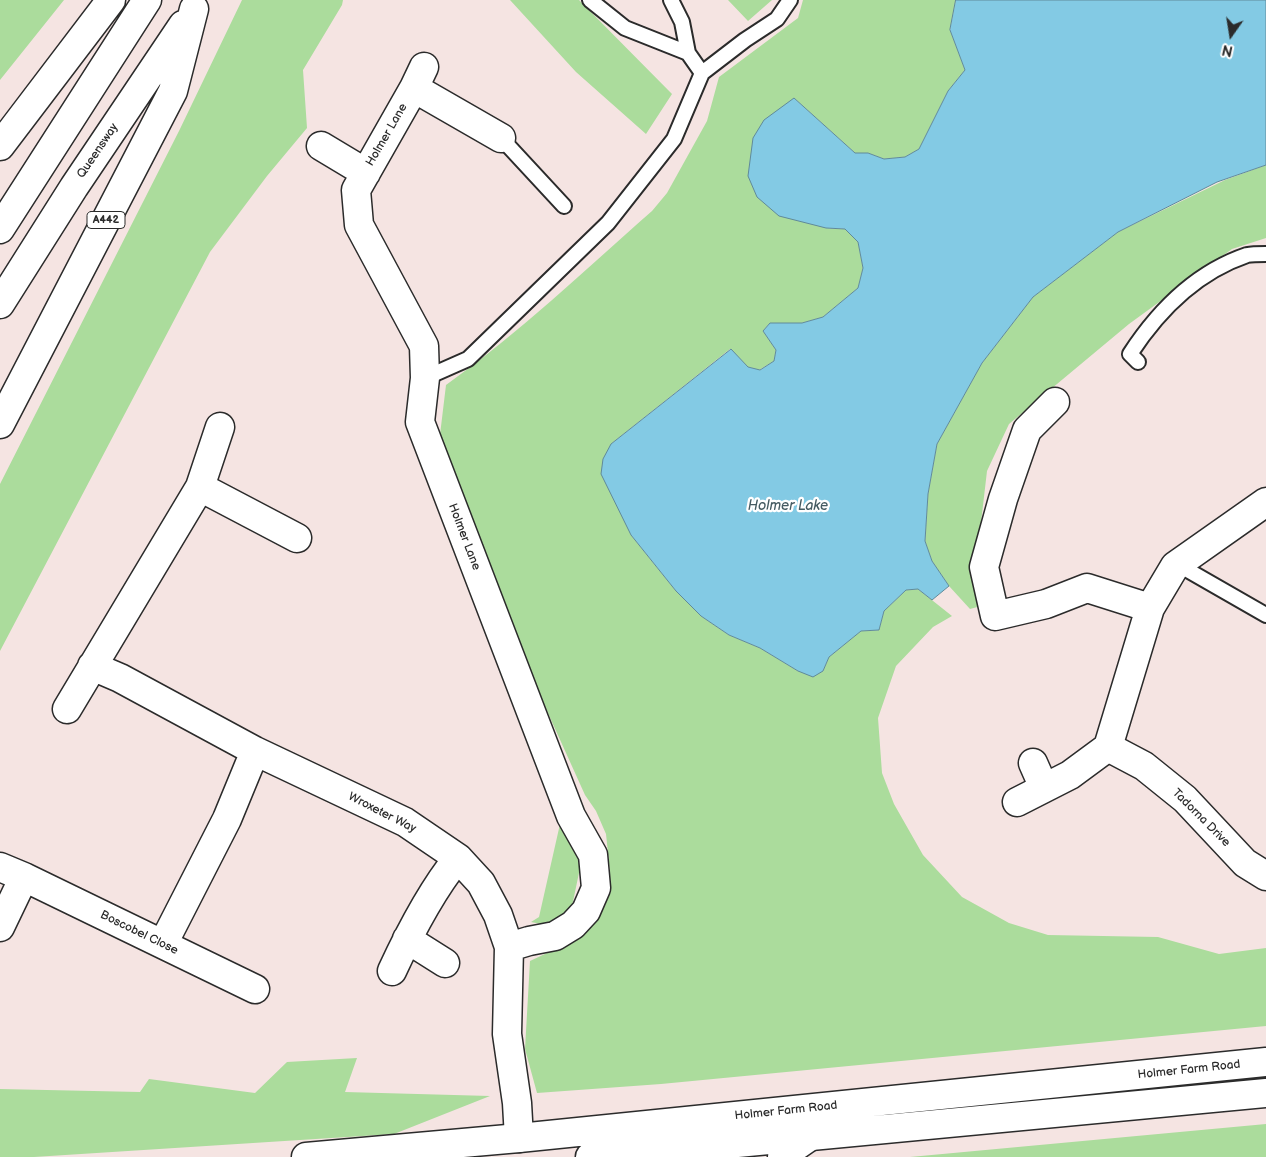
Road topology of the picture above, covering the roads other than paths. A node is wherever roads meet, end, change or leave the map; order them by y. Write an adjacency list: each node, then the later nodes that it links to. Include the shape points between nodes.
1 (111, 0): 10 (main road)
2 (147, 0): 14 (main road)
3 (590, 0): 7 (lane, via 625,28)
4 (671, 0): 7 (lane, via 682,22)
5 (790, 0): 8 (lane, via 777,19)
6 (197, 4): 16 (main road, Queensway / A442); 20 (main road, A442, via 174,91)
7 (688, 53): 8 (lane)
8 (702, 73): 18 (lane, via 674,139 608,223 468,359)
9 (501, 138): 12 (main road, Holmer Lane, via 419,78); 13 (lane)
10 (0, 146)
11 (321, 146): 12 (main road)
12 (366, 173): 18 (main road, Holmer Lane, via 356,190 359,224 424,346)
13 (564, 206)
14 (0, 229)
15 (1266, 254): 17 (lane, via 1248,255 1208,274 1175,299 1145,330 1130,354)
16 (0, 304)
17 (1138, 362)
18 (425, 378): 41 (main road, Holmer Lane, via 420,422 570,816 594,855 596,888 586,911 573,925 555,936)
19 (1055, 402): 26 (main road, via 1027,430 984,567 995,616 1046,604 1087,588)
20 (0, 424)
21 (220, 427): 22 (main road)
22 (200, 487): 24 (main road); 28 (main road)
23 (1266, 502): 25 (main road)
24 (297, 538)
25 (1177, 564): 26 (main road); 27 (lane)
26 (1150, 608): 30 (main road)
27 (1266, 615)
28 (92, 666): 29 (main road); 31 (main road, Wroxeter Way)
29 (67, 709)
30 (1108, 747): 33 (main road, via 1070,775); 37 (main road, Tadorna Drive, via 1144,766 1185,799 1245,862)
31 (255, 752): 35 (main road, Wroxeter Way, via 405,822); 40 (main road, via 227,819)
32 (1033, 763): 33 (main road)
33 (1044, 788): 34 (main road)
34 (1018, 802)
35 (458, 858): 39 (main road); 41 (main road, Wroxeter Way, via 481,883 498,915)
36 (12, 872): 38 (main road, Boscobel Close); 40 (main road, Boscobel Close)
37 (1266, 876)
38 (0, 927)
39 (407, 939): 42 (main road); 43 (main road)
40 (163, 944): 44 (main road, Boscobel Close)
41 (509, 947): 48 (main road, Wroxeter Way, via 507,1034)
42 (445, 963)
43 (392, 971)
44 (255, 989)
45 (1266, 1062): 48 (main road, Holmer Farm Road)
46 (1266, 1093): 47 (main road)
47 (812, 1135): 49 (main road); 52 (main road)
48 (519, 1138): 50 (main road, Holmer Farm Road)
49 (698, 1152): 51 (main road)
50 (306, 1157)
51 (590, 1157)
52 (782, 1157)

